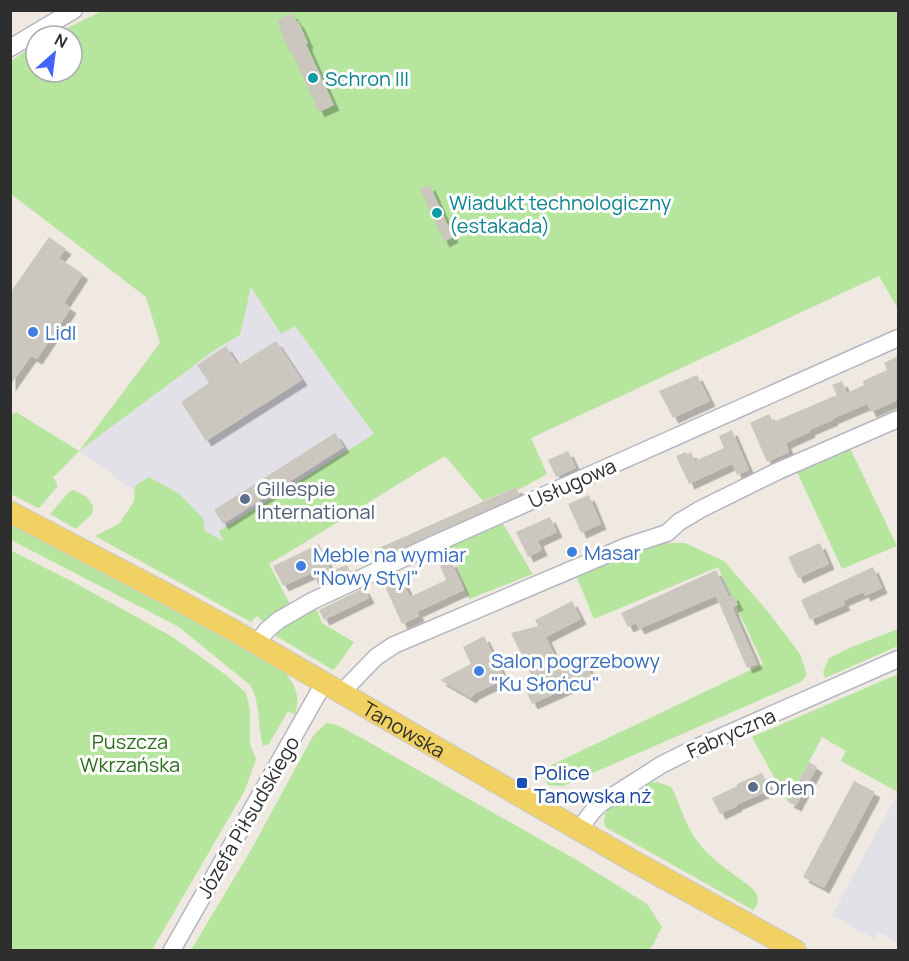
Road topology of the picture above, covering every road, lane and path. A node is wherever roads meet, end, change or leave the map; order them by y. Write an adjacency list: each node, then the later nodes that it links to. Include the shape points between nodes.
1 (74, 10): 2 (street)
2 (10, 48)
3 (898, 338): 6 (street, Usługowa, via 321,597 279,620)
4 (898, 419): 9 (street, via 758,480 701,509 667,533 617,550 394,645 376,657)
5 (10, 512): 6 (main road, Tanowska)
6 (256, 644): 8 (main road, Tanowska)
7 (898, 659): 10 (street, Fabryczna, via 661,765 600,804)
8 (324, 683): 9 (main road, Tanowska); 11 (street, Józefa Piłsudskiego)
9 (343, 694): 10 (main road, Tanowska)
10 (579, 830): 12 (main road, Tanowska)
11 (172, 951)
12 (795, 951)

